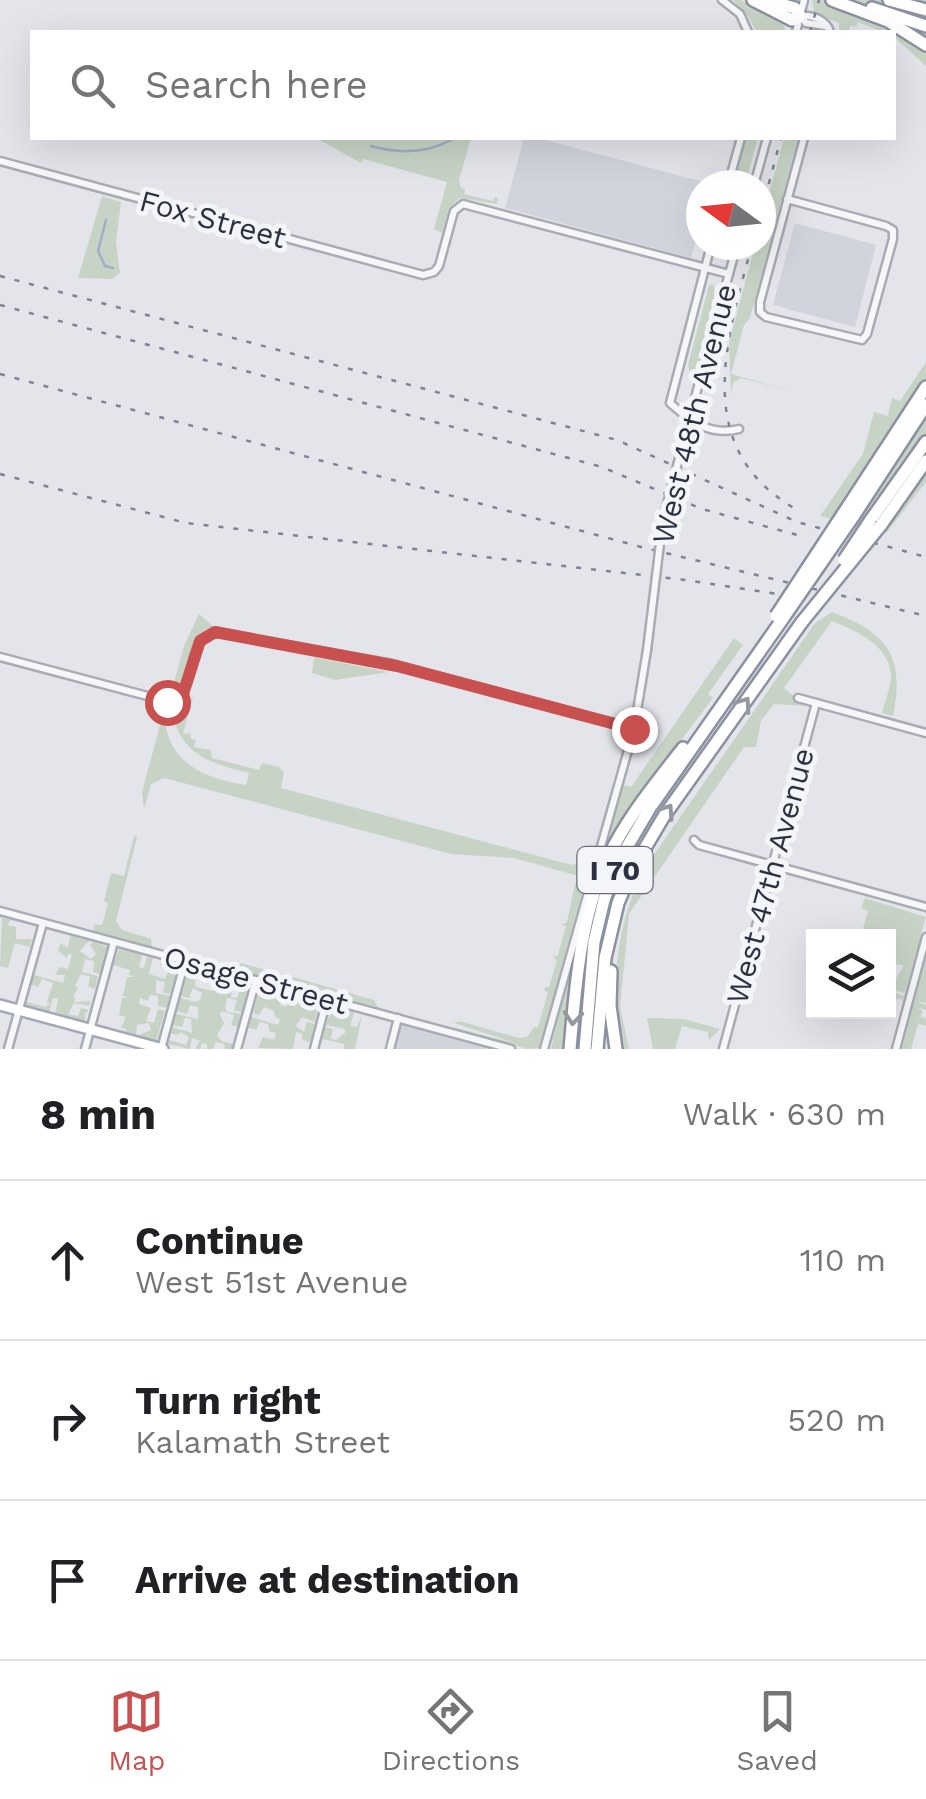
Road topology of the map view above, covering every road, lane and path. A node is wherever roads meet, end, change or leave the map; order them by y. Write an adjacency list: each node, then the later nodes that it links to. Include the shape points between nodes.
1 (722, 0): 10 (street)
2 (753, 0): 8 (highway, via 792,20)
3 (763, 0): 8 (highway, via 795,8)
4 (804, 0): 8 (street)
5 (889, 0): 7 (highway)
6 (835, 1): 9 (highway); 13 (highway, via 888,21)
7 (926, 10)
8 (800, 16): 11 (street); 12 (street)
9 (926, 26)
10 (747, 30)
11 (796, 30)
12 (829, 30)
13 (926, 46)
14 (739, 140): 18 (street)
15 (766, 140): 19 (street)
16 (803, 140): 20 (street)
17 (0, 161): 23 (street, Fox Street, via 426,275 440,266 453,214 466,204)
18 (732, 170)
19 (758, 170)
20 (787, 199): 20 (street, via 893,230 862,340 760,312)
21 (708, 260): 23 (street, West 48th Avenue)
22 (733, 260): 24 (street, West 48th Avenue)
23 (706, 268): 24 (street); 25 (street, via 720,280); 28 (street, West 48th Avenue, via 670,404 693,423 720,432)
24 (729, 274): 25 (street, West 48th Avenue)
25 (722, 297): 37 (street, West 48th Avenue, bridge, via 663,519)
26 (926, 387): 31 (highway)
27 (926, 408): 31 (highway, I 70)
28 (740, 429)
29 (926, 442): 32 (highway)
30 (926, 461): 32 (highway)
31 (848, 515): 36 (highway, I 70, bridge)
32 (876, 523): 41 (highway, I 70, one-way to 32, bridge, via 664,816)
33 (0, 657): 37 (street, via 170,702 187,686 198,645 208,634 221,633 392,664)
34 (798, 698): 35 (street)
35 (816, 703): 38 (street); 40 (street, West 47th Avenue)
36 (713, 716): 62 (highway, one-way to 62, via 644,799 604,868 580,960); 63 (highway, I 70, via 642,819 612,876 594,942)
37 (634, 729): 61 (street, West 48th Avenue)
38 (926, 733)
39 (694, 840): 40 (street)
40 (772, 865): 42 (street); 66 (street, West 47th Avenue)
41 (618, 903): 64 (highway, I 70, via 605,958); 65 (highway, via 610,991)
42 (926, 906)
43 (0, 911): 44 (street, Osage Street)
44 (42, 923): 46 (street, Osage Street); 51 (street)
45 (926, 938): 67 (street)
46 (114, 942): 47 (street, Osage Street); 53 (street)
47 (185, 961): 48 (street, Osage Street); 56 (street)
48 (256, 980): 49 (street, Osage Street); 57 (street)
49 (327, 999): 52 (street, Osage Street); 58 (street)
50 (0, 1005): 51 (main road)
51 (19, 1010): 53 (main road); 54 (street)
52 (398, 1018): 59 (street); 60 (street, Osage Street)
53 (90, 1029): 55 (street); 56 (main road)
54 (8, 1049)
55 (85, 1049)
56 (162, 1049)
57 (237, 1049)
58 (314, 1049)
59 (390, 1049)
60 (511, 1049)
61 (544, 1049)
62 (570, 1049)
63 (585, 1049)
64 (597, 1049)
65 (616, 1049)
66 (723, 1049)
67 (896, 1049)

